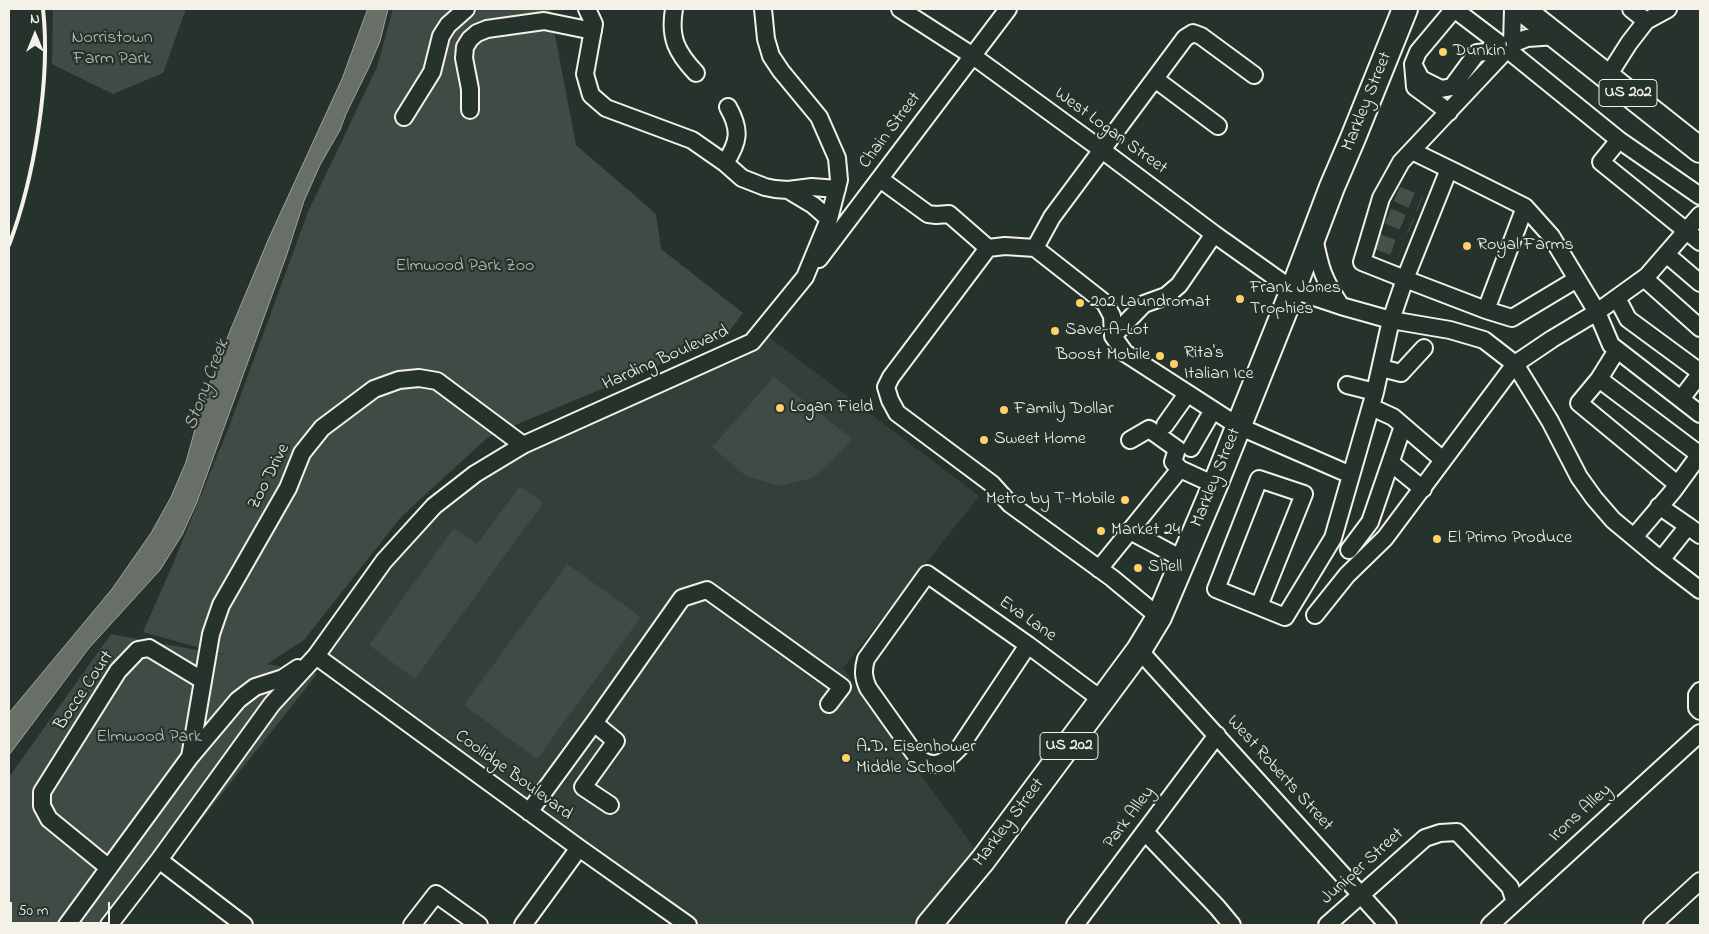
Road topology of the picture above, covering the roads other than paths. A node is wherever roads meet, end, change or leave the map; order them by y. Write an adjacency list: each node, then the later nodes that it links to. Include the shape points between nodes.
1 (466, 9): 25 (street, via 441,36 432,72)
2 (587, 9): 13 (street, via 594,24)
3 (674, 9): 18 (street, via 676,48)
4 (763, 9): 34 (street, Harding Boulevard, via 771,56 819,117 837,158)
5 (900, 9): 16 (street, West Logan Street)
6 (1008, 9): 16 (street, Chain Street)
7 (1405, 9): 42 (highway, Markley Street / US 202)
8 (1454, 9): 15 (street); 17 (street, via 1418,52)
9 (1630, 9): 12 (street)
10 (1668, 9): 12 (street)
11 (1525, 10): 14 (highway, US 202); 15 (street)
12 (1646, 21): 20 (street)
13 (593, 31): 23 (street, via 544,20 477,33 465,47 464,58); 31 (street, via 585,74 591,95 606,108 692,140)
14 (1557, 36): 15 (street, via 1527,38); 20 (highway, US 202)
15 (1510, 47): 17 (street, via 1478,53 1452,86 1441,89 1421,78); 24 (street); 27 (street)
16 (973, 56): 28 (street, West Logan Street); 33 (street, Chain Street)
17 (1413, 64): 24 (street, via 1415,87)
18 (696, 73)
19 (1254, 76): 21 (street, via 1193,32 1185,38)
20 (1608, 76): 29 (highway, US 202)
21 (1155, 80): 26 (street); 28 (street)
22 (728, 107): 31 (street, via 738,131)
23 (470, 110)
24 (1449, 112): 30 (street)
25 (404, 117)
26 (1218, 126)
27 (1619, 140): 36 (street); 40 (street, via 1601,162)
28 (1102, 150): 41 (street, West Logan Street); 45 (street, via 1052,217)
29 (1700, 150)
30 (1412, 151): 32 (street); 49 (street, via 1401,162 1392,191 1381,198 1383,214 1362,262)
31 (725, 163): 35 (street, via 742,178 765,187)
32 (1449, 169): 37 (street); 49 (street, via 1426,206 1408,252)
33 (880, 179): 44 (street, via 928,214 949,214); 47 (street, Chain Street)
34 (837, 189): 35 (street, via 812,187); 39 (street, Harding Boulevard)
35 (788, 190): 39 (street)
36 (1700, 196)
37 (1525, 207): 50 (street, via 1551,236); 55 (street)
38 (1700, 215): 40 (street)
39 (829, 219): 47 (street, Harding Boulevard)
40 (1685, 231): 43 (street); 46 (street)
41 (1214, 234): 52 (street, West Logan Street); 59 (street, via 1179,285 1166,296 1144,304)
42 (1314, 237): 52 (highway, Markley Street / US 202); 54 (street, via 1320,268)
43 (1700, 242)
44 (988, 248): 45 (street); 97 (street, via 891,377 886,387 890,400 897,413 992,484 1010,504)
45 (1035, 248): 59 (street, via 1105,303 1112,316)
46 (1666, 254): 48 (street); 51 (street)
47 (805, 277): 76 (street, Harding Boulevard, via 752,342)
48 (1644, 278): 53 (street); 58 (street)
49 (1405, 279): 55 (street); 57 (street)
50 (1577, 279): 55 (street, via 1512,318); 56 (street)
51 (1700, 283)
52 (1293, 290): 54 (street, West Logan Street); 73 (highway, Markley Street / US 202)
53 (1617, 298): 56 (street); 64 (street, via 1628,319)
54 (1341, 306): 57 (street, West Logan Street)
55 (1486, 310)
56 (1597, 312): 61 (street, via 1611,345); 62 (street)
57 (1391, 320): 62 (street, West Logan Street, via 1450,330 1484,340); 63 (street)
58 (1700, 328)
59 (1113, 336): 67 (street, via 1125,353)
60 (1424, 348): 63 (street, via 1401,374)
61 (1617, 350): 65 (street); 69 (street)
62 (1515, 364): 79 (street); 91 (street, via 1579,477 1613,520)
63 (1381, 368): 68 (street)
64 (1700, 373): 69 (street)
65 (1599, 379): 78 (street); 83 (street, via 1579,403)
66 (1347, 384): 68 (street)
67 (1187, 394): 70 (street); 72 (street)
68 (1373, 399): 74 (street); 82 (street)
69 (1681, 399): 71 (street)
70 (1213, 410): 73 (street); 77 (street)
71 (1700, 414)
72 (1165, 425)
73 (1238, 426): 82 (street); 84 (highway, Markley Street / US 202)
74 (1403, 426): 79 (street); 80 (street)
75 (1130, 440): 81 (street, via 1149,429 1177,449 1173,462)
76 (523, 445): 104 (street, Harding Boulevard, via 475,474 434,506 384,561); 105 (street, Zoo Drive, via 437,381 399,380 374,389 352,405 322,428 302,453 288,488 221,605 211,634)
77 (1191, 448)
78 (1700, 454): 83 (street)
79 (1443, 460): 85 (street)
80 (1391, 463): 85 (street); 87 (street)
81 (1180, 469): 84 (street); 90 (street)
82 (1351, 475): 92 (street)
83 (1677, 484): 86 (street)
84 (1215, 485): 94 (highway, Markley Street / US 202)
85 (1423, 489): 88 (street)
86 (1659, 506): 89 (street); 91 (street)
87 (1374, 510): 88 (street); 93 (street, via 1370,522)
88 (1396, 524): 95 (street)
89 (1694, 530): 96 (street)
90 (1130, 531): 94 (street); 97 (street)
91 (1634, 537): 96 (street)
92 (1333, 538): 93 (street); 99 (street, via 1285,616)
93 (1349, 550): 95 (street)
94 (1184, 560): 101 (highway, Markley Street / US 202)
95 (1363, 560): 100 (street)
96 (1661, 560): 98 (street)
97 (1099, 569): 101 (street)
98 (1700, 590)
99 (1259, 606): 99 (street, via 1216,589 1259,479 1304,494)
100 (1315, 615)
101 (1159, 617): 103 (highway, Markley Street / US 202)
102 (1028, 645): 102 (street, Eva Lane, via 960,747 951,757 933,765 917,757 863,678 866,659 926,574); 107 (street, Eva Lane)
103 (1139, 650): 107 (highway, Markley Street / US 202); 112 (street, West Roberts Street)
104 (316, 656): 113 (street, Harding Boulevard, via 283,678 255,687 238,700); 117 (street, Coolidge Boulevard); 120 (street, Harding Boulevard, via 272,704)
105 (202, 680): 113 (street); 121 (street, Bocce Court, via 149,648 138,650 118,672 42,792 42,806 49,819)
106 (1700, 691): 109 (street, via 1697,695)
107 (1102, 700): 125 (highway, Markley Street / US 202)
108 (829, 704): 110 (street, via 842,687 707,590 682,598)
109 (1700, 711)
110 (594, 723): 114 (street); 115 (street, via 616,741)
111 (1700, 733): 124 (street, Irons Alley)
112 (1217, 735): 118 (street, Park Alley); 123 (street, West Roberts Street)
113 (190, 757): 121 (street, Harding Boulevard)
114 (560, 770): 115 (street); 117 (street)
115 (583, 787): 116 (street)
116 (610, 805)
117 (529, 812): 119 (street, Coolidge Boulevard)
118 (1145, 832): 133 (street, Park Alley); 134 (street)
119 (579, 848): 131 (street); 132 (street, Coolidge Boulevard)
120 (159, 860): 127 (street, Harding Boulevard); 128 (street)
121 (109, 868): 126 (street, Harding Boulevard)
122 (1700, 881): 138 (street)
123 (1360, 896): 124 (street, Juniper Street, via 1425,838 1457,832 1510,887); 135 (street, Juniper Street); 136 (street, West Roberts Street)
124 (1515, 902): 137 (street, Irons Alley)
125 (933, 923)
126 (67, 925)
127 (109, 925)
128 (244, 925)
129 (412, 925): 130 (street, via 436,894)
130 (479, 925)
131 (522, 925)
132 (688, 925)
133 (1076, 925)
134 (1232, 925)
135 (1327, 925)
136 (1388, 925)
137 (1490, 925)
138 (1652, 925)

